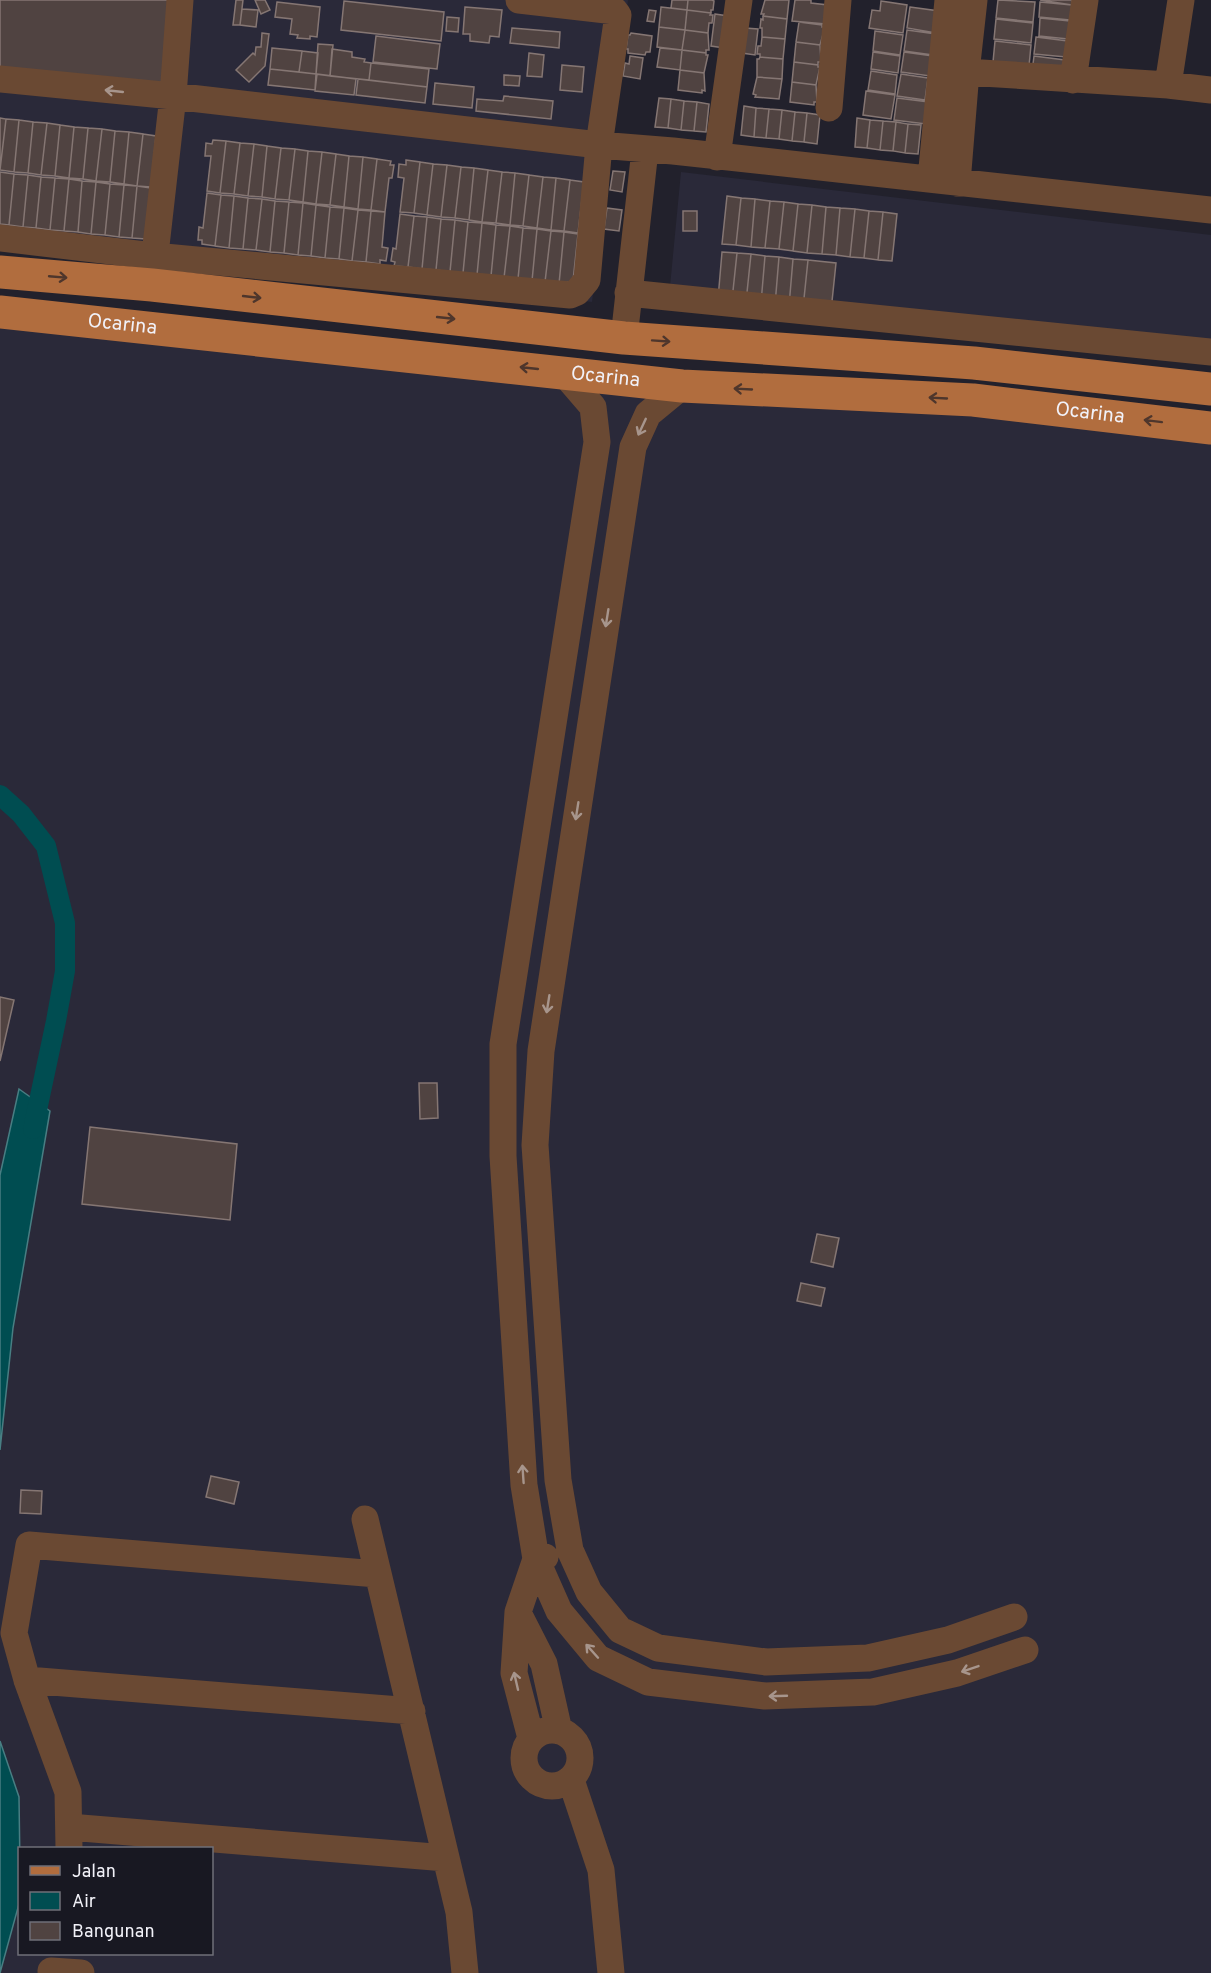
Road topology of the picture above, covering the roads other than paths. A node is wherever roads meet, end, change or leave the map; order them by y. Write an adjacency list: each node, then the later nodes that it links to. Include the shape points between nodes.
1 (180, 0): 14 (street)
2 (519, 0): 16 (street, via 616,12)
3 (739, 0): 18 (street)
4 (838, 0): 15 (street)
5 (948, 0): 19 (street)
6 (974, 0): 9 (street)
7 (1085, 0): 11 (street)
8 (1181, 0): 12 (street)
9 (966, 72): 11 (street); 19 (street)
10 (0, 80): 14 (street, one-way to 10)
11 (1073, 80): 12 (street)
12 (1168, 85): 13 (street)
13 (1211, 90)
14 (172, 96): 16 (street); 22 (street)
15 (829, 108)
16 (599, 145): 17 (street); 22 (street, via 587,280 570,295)
17 (645, 150): 18 (street); 24 (street)
18 (717, 157): 19 (street)
19 (944, 181): 20 (street)
20 (1211, 210)
21 (0, 238): 22 (street)
22 (153, 271): 23 (main road, Ocarina, one-way to 22); 26 (main road, Ocarina, one-way to 26)
23 (0, 272)
24 (628, 293): 26 (street); 27 (street)
25 (0, 312): 29 (main road, Ocarina, one-way to 25)
26 (624, 338): 28 (main road, Ocarina, one-way to 28)
27 (1211, 352)
28 (974, 363): 31 (main road, Ocarina); 32 (main road)
29 (562, 371): 30 (main road, Ocarina); 35 (street, via 593,407 597,442 503,1044 503,1156)
30 (682, 386): 32 (main road, Ocarina, one-way to 30); 34 (street, one-way to 34, via 648,414 633,447 541,1051 535,1145)
31 (1211, 389)
32 (973, 400): 33 (main road, Ocarina, one-way to 32)
33 (1211, 428)
34 (544, 1281): 35 (street); 37 (street, via 558,1480)
35 (511, 1283): 38 (street, one-way to 35, via 524,1485)
36 (365, 1519): 39 (street)
37 (570, 1550): 38 (street); 41 (street, via 589,1592 620,1630 658,1648 766,1662 868,1658 948,1640)
38 (536, 1559): 40 (street); 42 (street, one-way to 38, via 957,1673 873,1692 765,1696 648,1682 598,1658 559,1611)
39 (378, 1574): 43 (street, via 30,1545 14,1633); 44 (street)
40 (518, 1612): 45 (street, via 544,1664); 46 (street, one-way to 40, via 514,1673)
41 (1014, 1617)
42 (1025, 1650)
43 (27, 1680): 44 (street); 48 (street, via 68,1792)
44 (412, 1711): 49 (street)
45 (559, 1731): 46 (street, via 539,1732); 47 (street, via 571,1737 578,1748 580,1761)
46 (531, 1738): 47 (street, via 523,1758 531,1778 550,1787)
47 (571, 1780): 53 (street, via 601,1870)
48 (69, 1838): 49 (street)
49 (446, 1858): 52 (street, via 459,1911)
50 (52, 1966): 51 (street)
51 (81, 1973)
52 (465, 1973)
53 (611, 1973)

